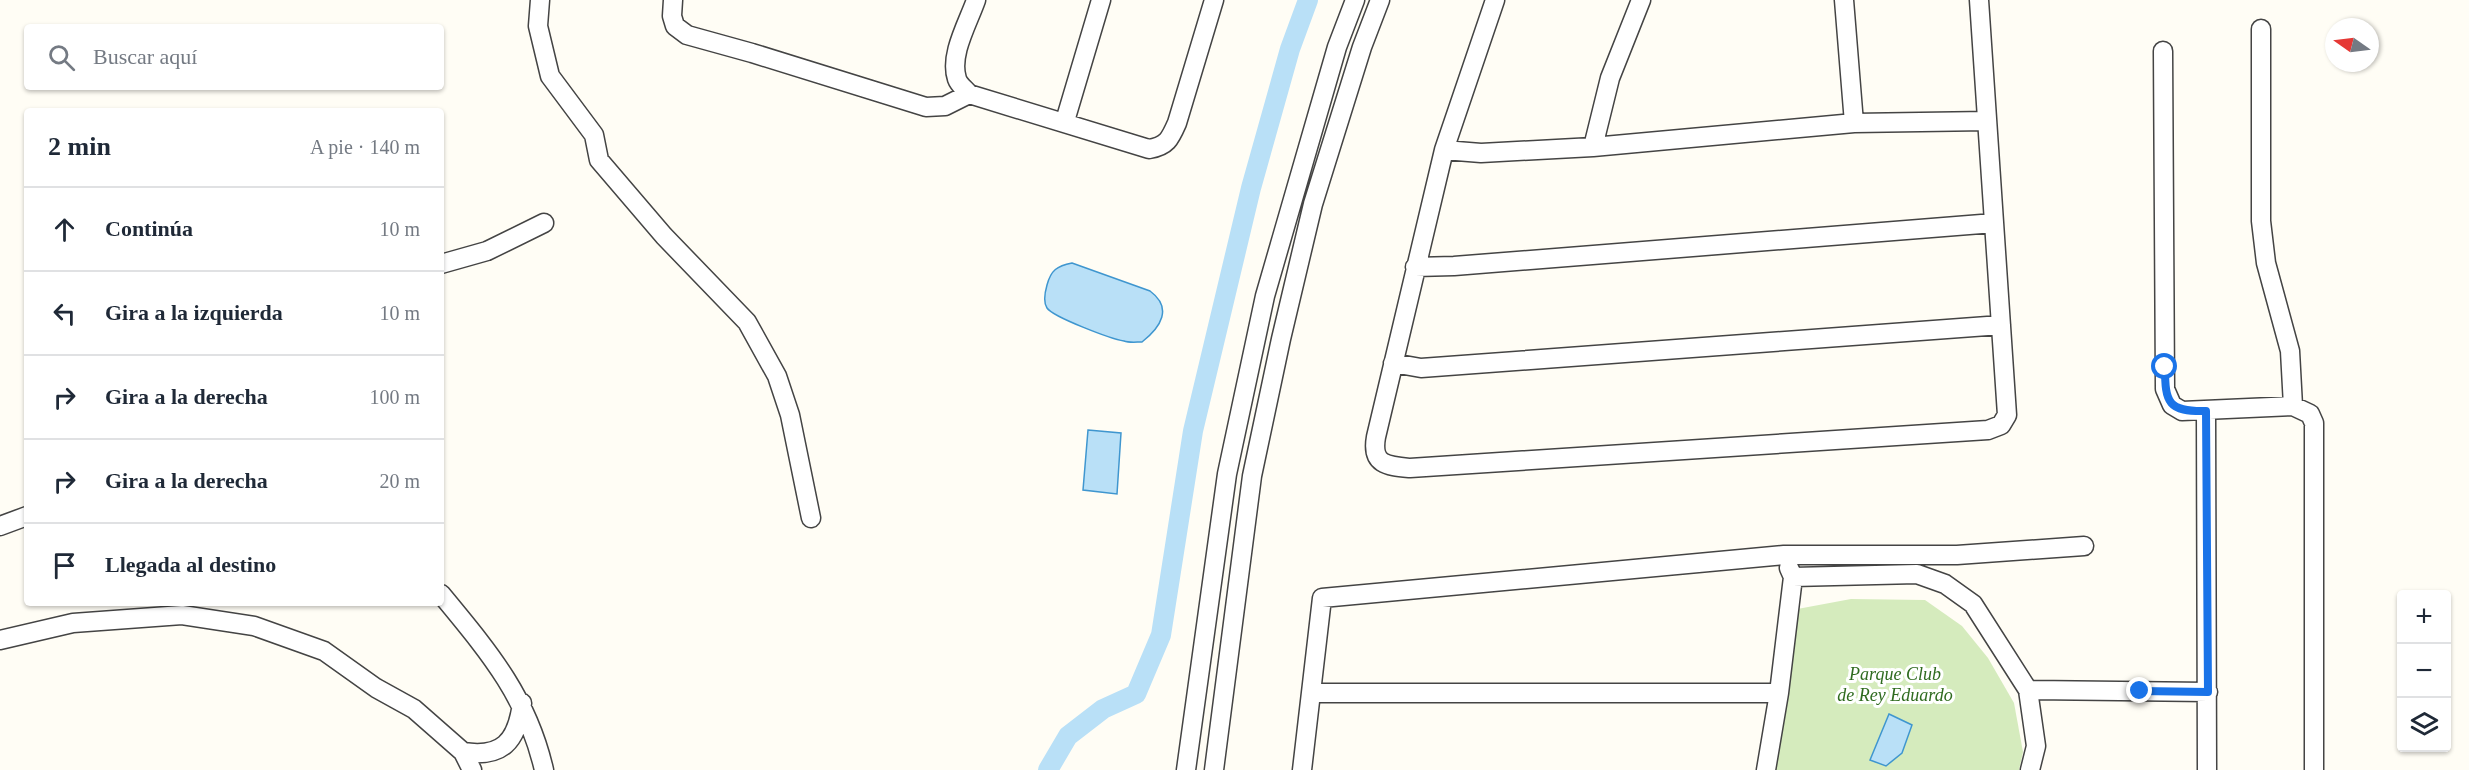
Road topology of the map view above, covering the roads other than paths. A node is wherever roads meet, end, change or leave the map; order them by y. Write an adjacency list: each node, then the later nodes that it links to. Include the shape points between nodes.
1 (540, 0): 29 (street, via 538,26 550,76 594,135 599,160 664,236 747,322 777,376 790,415)
2 (673, 0): 14 (street, via 675,26 687,35 926,107 945,106)
3 (976, 0): 14 (street, via 955,66 957,82)
4 (1101, 0): 16 (street)
5 (1214, 0): 16 (street, via 1177,123 1170,140 1162,147 1149,149)
6 (1355, 0): 44 (street, via 1337,47 1265,296 1227,474)
7 (1380, 0): 45 (street, via 1313,204 1281,339 1252,476)
8 (1495, 0): 19 (street)
9 (1641, 0): 18 (street, via 1611,78)
10 (1845, 0): 17 (street)
11 (1979, 0): 15 (street)
12 (2261, 29): 26 (street, via 2261,221 2266,263 2290,351)
13 (2163, 51): 27 (street, via 2165,389 2172,405 2182,411)
14 (969, 94): 16 (street)
15 (1987, 120): 17 (street); 21 (street)
16 (1065, 121)
17 (1854, 123): 18 (street)
18 (1593, 147): 19 (street, via 1481,153)
19 (1444, 150): 23 (street)
20 (544, 223): 22 (street, via 487,251)
21 (1994, 223): 23 (street); 24 (street)
22 (444, 263)
23 (1415, 267): 25 (street)
24 (2001, 325): 25 (street, via 1421,368); 25 (street, via 2007,415 1993,429 1410,468 1386,466 1375,451)
25 (1393, 363)
26 (2293, 406): 27 (street); 50 (street, via 2310,414 2314,423)
27 (2206, 411): 37 (street)
28 (24, 517): 30 (street)
29 (811, 518)
30 (0, 526)
31 (2084, 546): 32 (street, via 1957,555)
32 (1784, 555): 33 (street); 38 (street, via 1322,598)
33 (1793, 577): 36 (street, via 1917,574 1945,584 1973,604); 39 (street)
34 (444, 598): 40 (street)
35 (0, 640): 41 (street, via 73,623 182,615 254,626 324,651 414,709)
36 (2028, 690): 37 (street); 48 (street, via 2036,746)
37 (2208, 692): 49 (street)
38 (1312, 693): 39 (street); 46 (street)
39 (1779, 693): 47 (street)
40 (522, 703): 41 (street, via 511,740 500,749 481,754); 43 (street)
41 (463, 752): 42 (street)
42 (472, 770)
43 (544, 770)
44 (1185, 770)
45 (1214, 770)
46 (1302, 770)
47 (1766, 770)
48 (2030, 770)
49 (2207, 770)
50 (2314, 770)

